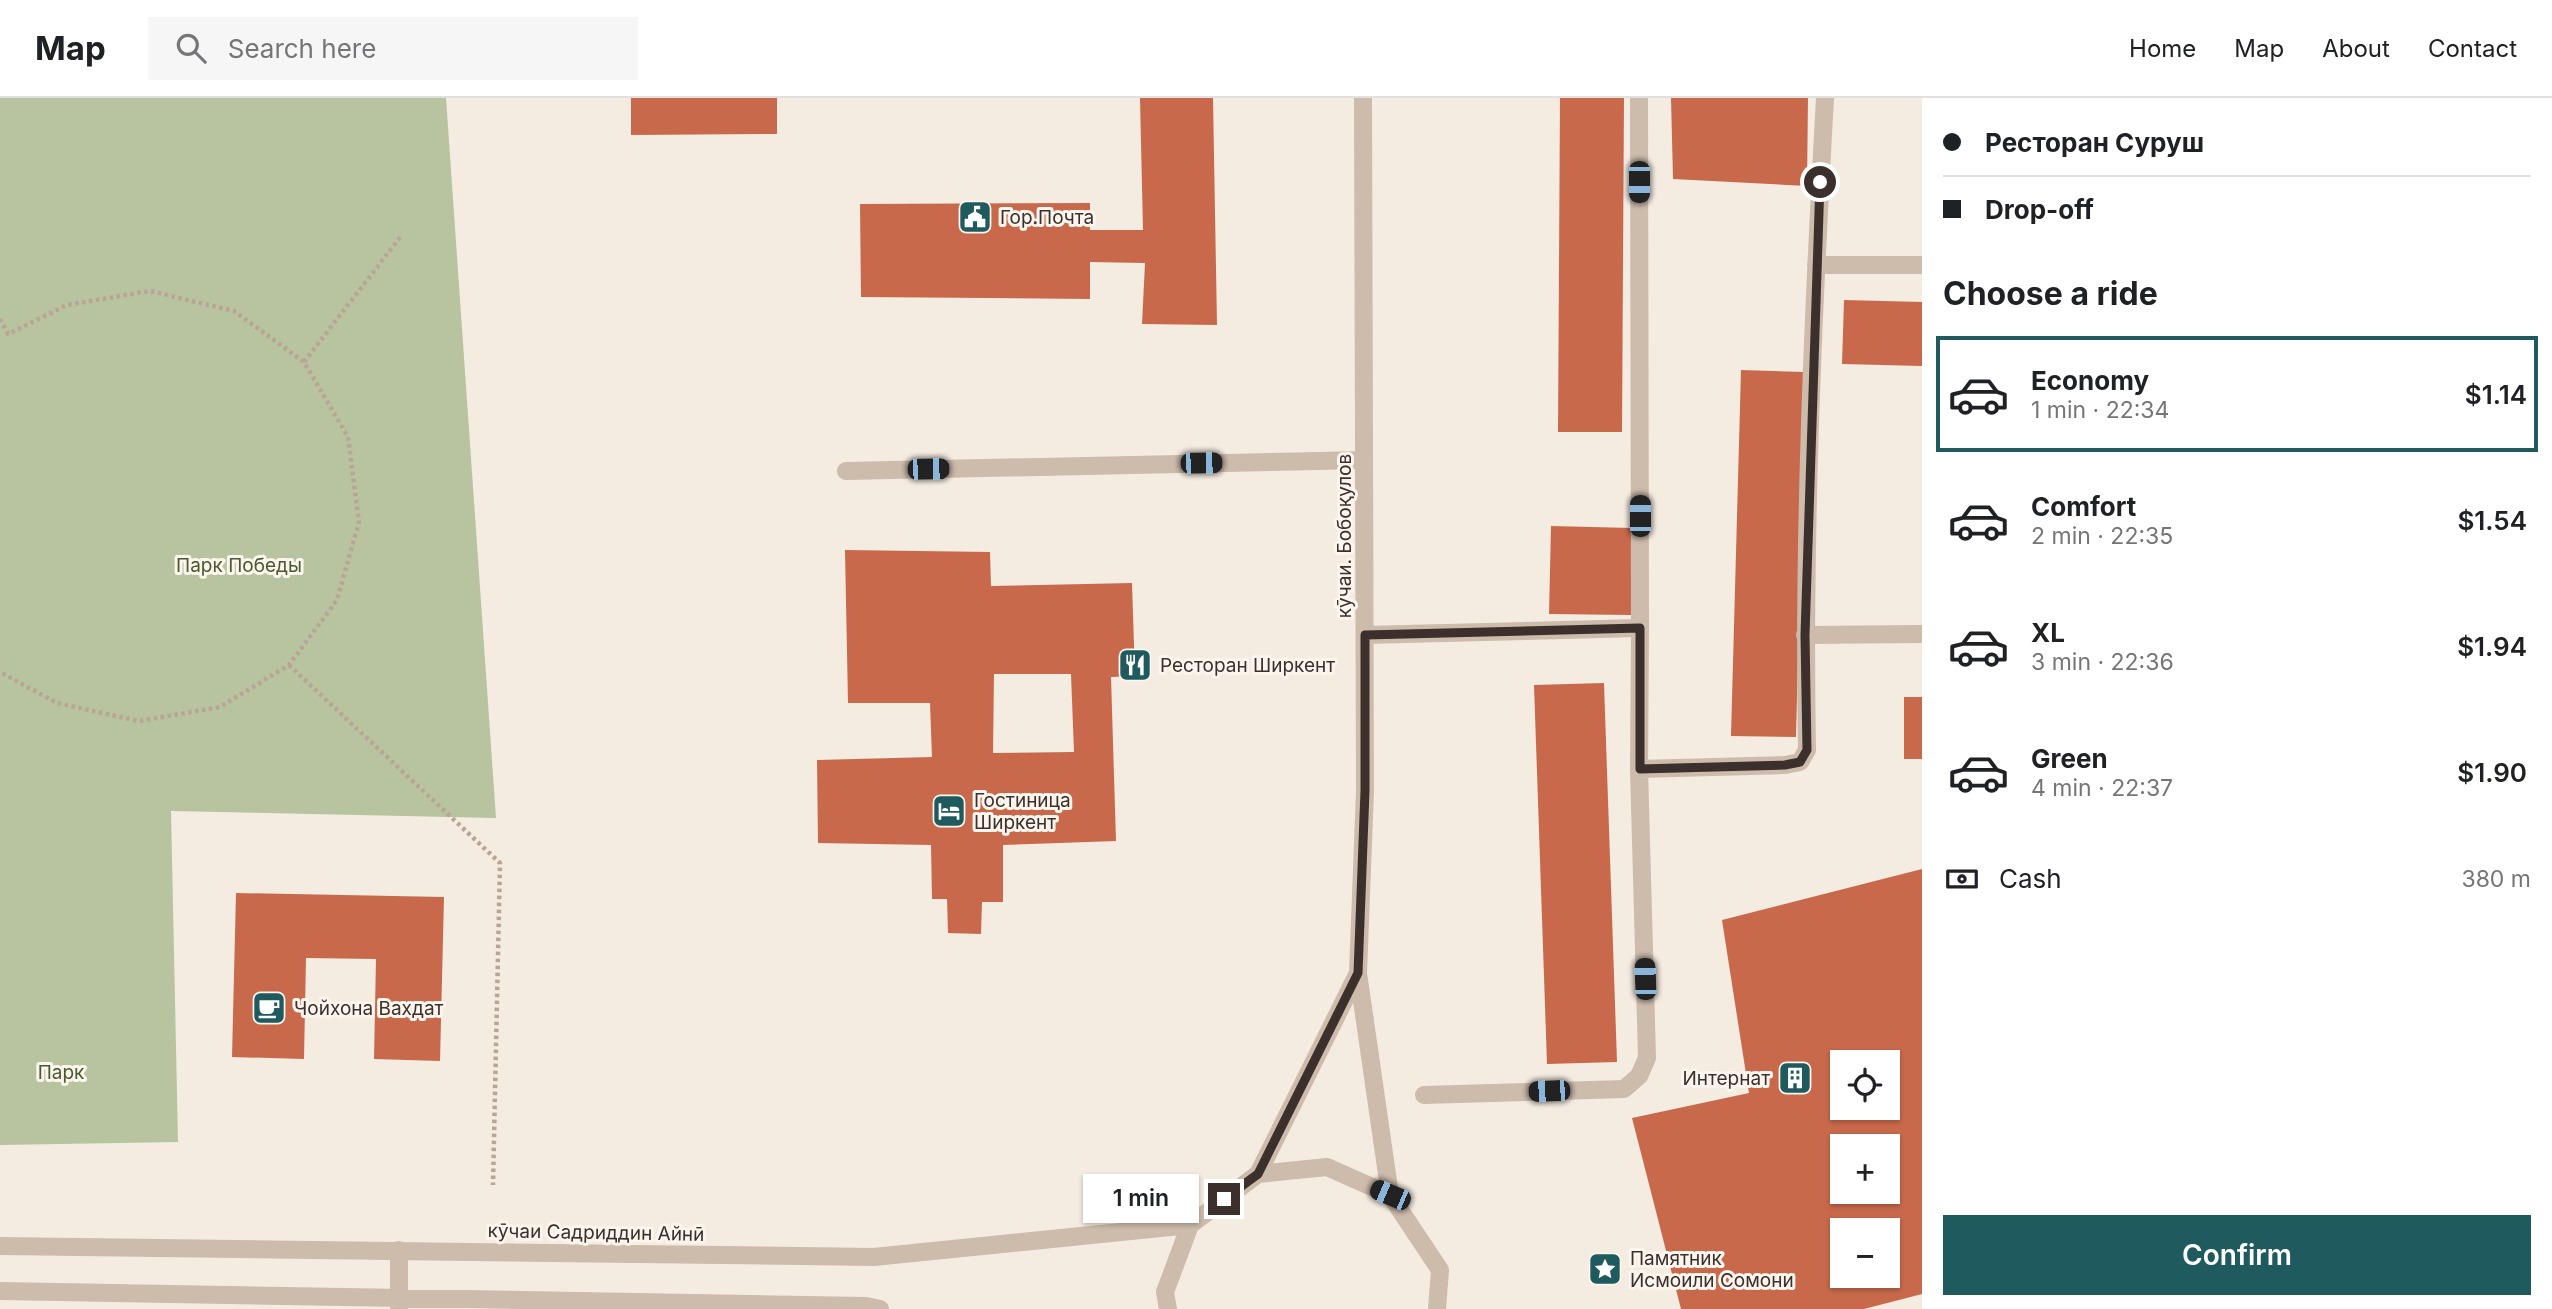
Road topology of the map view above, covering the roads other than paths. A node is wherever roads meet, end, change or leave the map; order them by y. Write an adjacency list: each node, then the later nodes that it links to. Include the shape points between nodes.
1 (1363, 98): 6 (street, кӯчаи. Бобоқулов)
2 (1639, 98): 8 (street)
3 (1825, 98): 4 (street)
4 (1816, 265): 5 (street); 11 (street)
5 (1922, 265)
6 (1364, 460): 7 (street); 10 (street, кӯчаи. Бобоқулов)
7 (846, 471)
8 (1640, 628): 10 (street); 12 (street)
9 (1922, 634): 11 (street)
10 (1365, 635): 13 (street, кӯчаи. Бобоқулов)
11 (1805, 635): 12 (street, via 1807,750 1800,762)
12 (1640, 769): 14 (street, via 1647,1058 1640,1076 1624,1089)
13 (1358, 973): 15 (street); 16 (street)
14 (1424, 1095)
15 (1258, 1174): 16 (street, via 1327,1167); 17 (street)
16 (1390, 1195): 24 (street, via 1440,1270)
17 (1190, 1225): 19 (street, кӯчаи Садриддин Айнӣ, via 874,1257); 23 (street, via 1165,1292)
18 (0, 1246): 19 (street, кӯчаи Садриддин Айнӣ)
19 (399, 1250): 21 (street)
20 (0, 1291): 21 (street)
21 (400, 1304): 22 (street)
22 (880, 1309)
23 (1168, 1309)
24 (1437, 1309)

